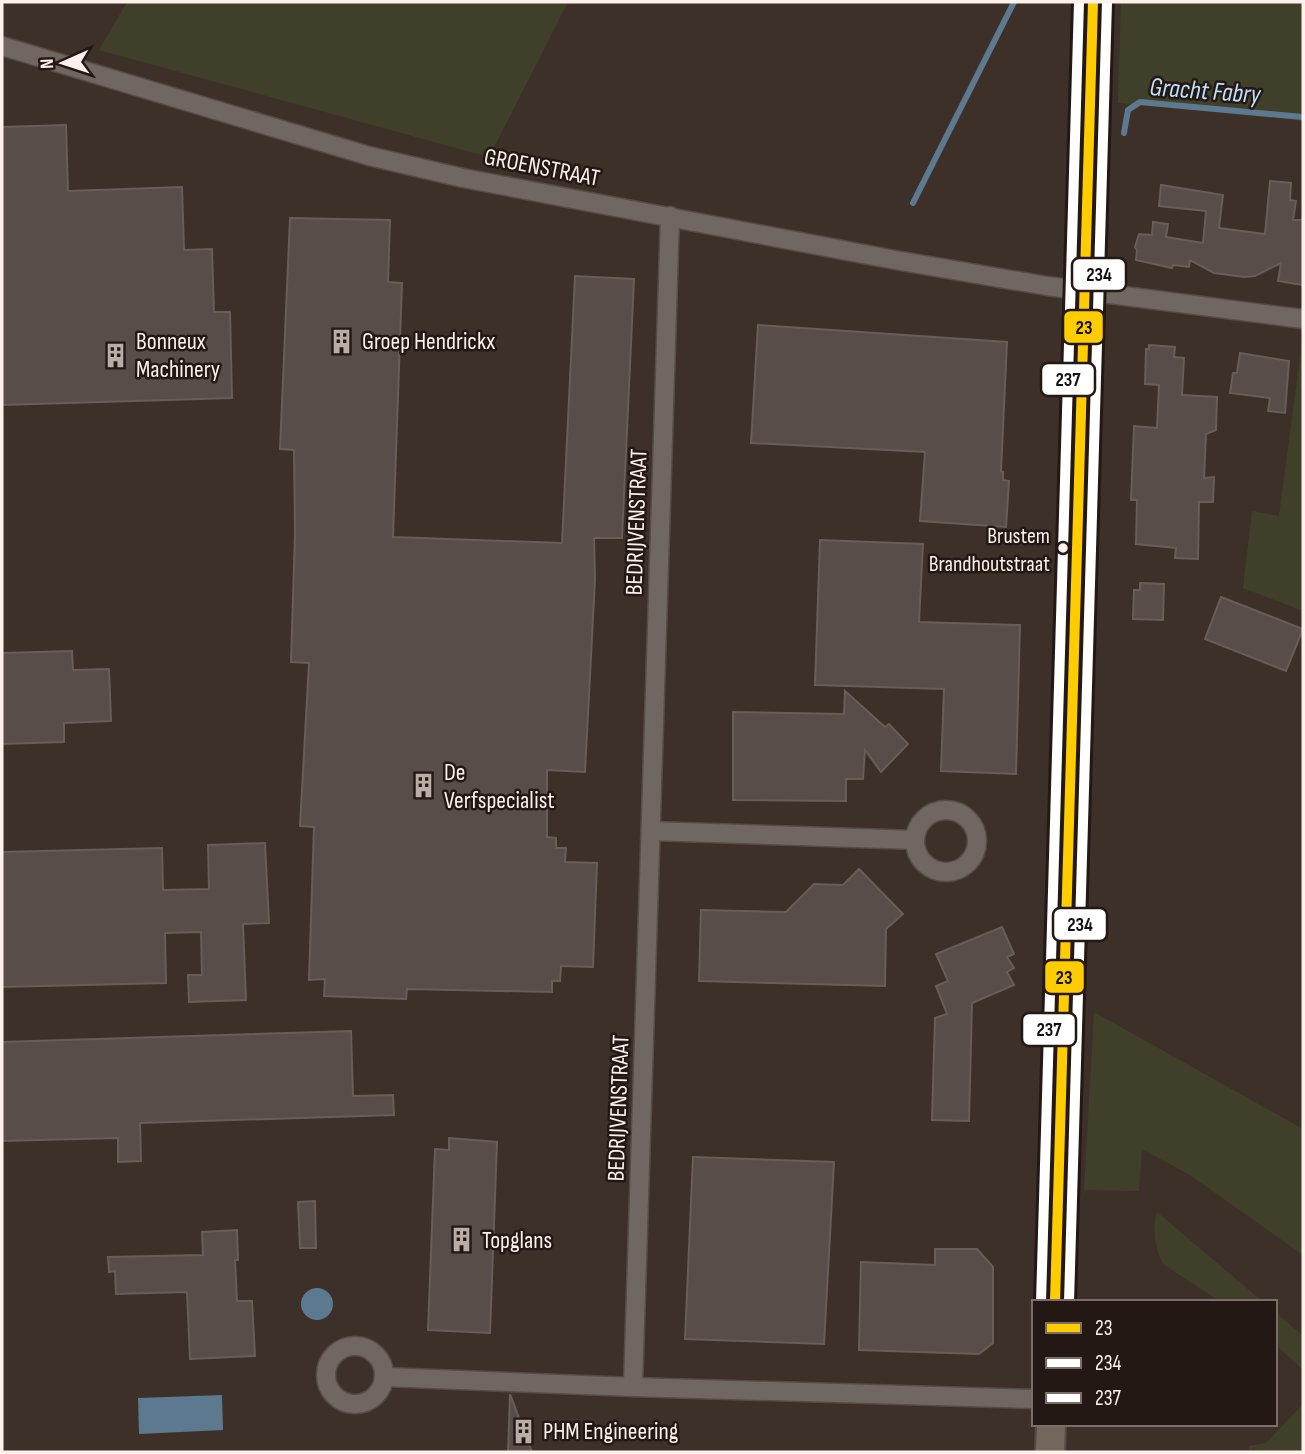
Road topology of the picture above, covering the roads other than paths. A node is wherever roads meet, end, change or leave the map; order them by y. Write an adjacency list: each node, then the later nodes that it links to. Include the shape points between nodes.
1 (1093, 2): 4 (main road)
2 (2, 46): 3 (street, GROENSTRAAT, via 369,156)
3 (670, 216): 4 (street, GROENSTRAAT, via 895,260); 6 (street, BEDRIJVENSTRAAT)
4 (1084, 290): 5 (street, GROENSTRAAT); 8 (main road)
5 (1303, 319)
6 (651, 831): 7 (street); 10 (street, BEDRIJVENSTRAAT)
7 (915, 840)
8 (1055, 1300)
9 (384, 1377): 10 (street)
10 (633, 1388): 11 (street)
11 (1032, 1399)
12 (1051, 1426): 13 (main road)
13 (1051, 1452)

